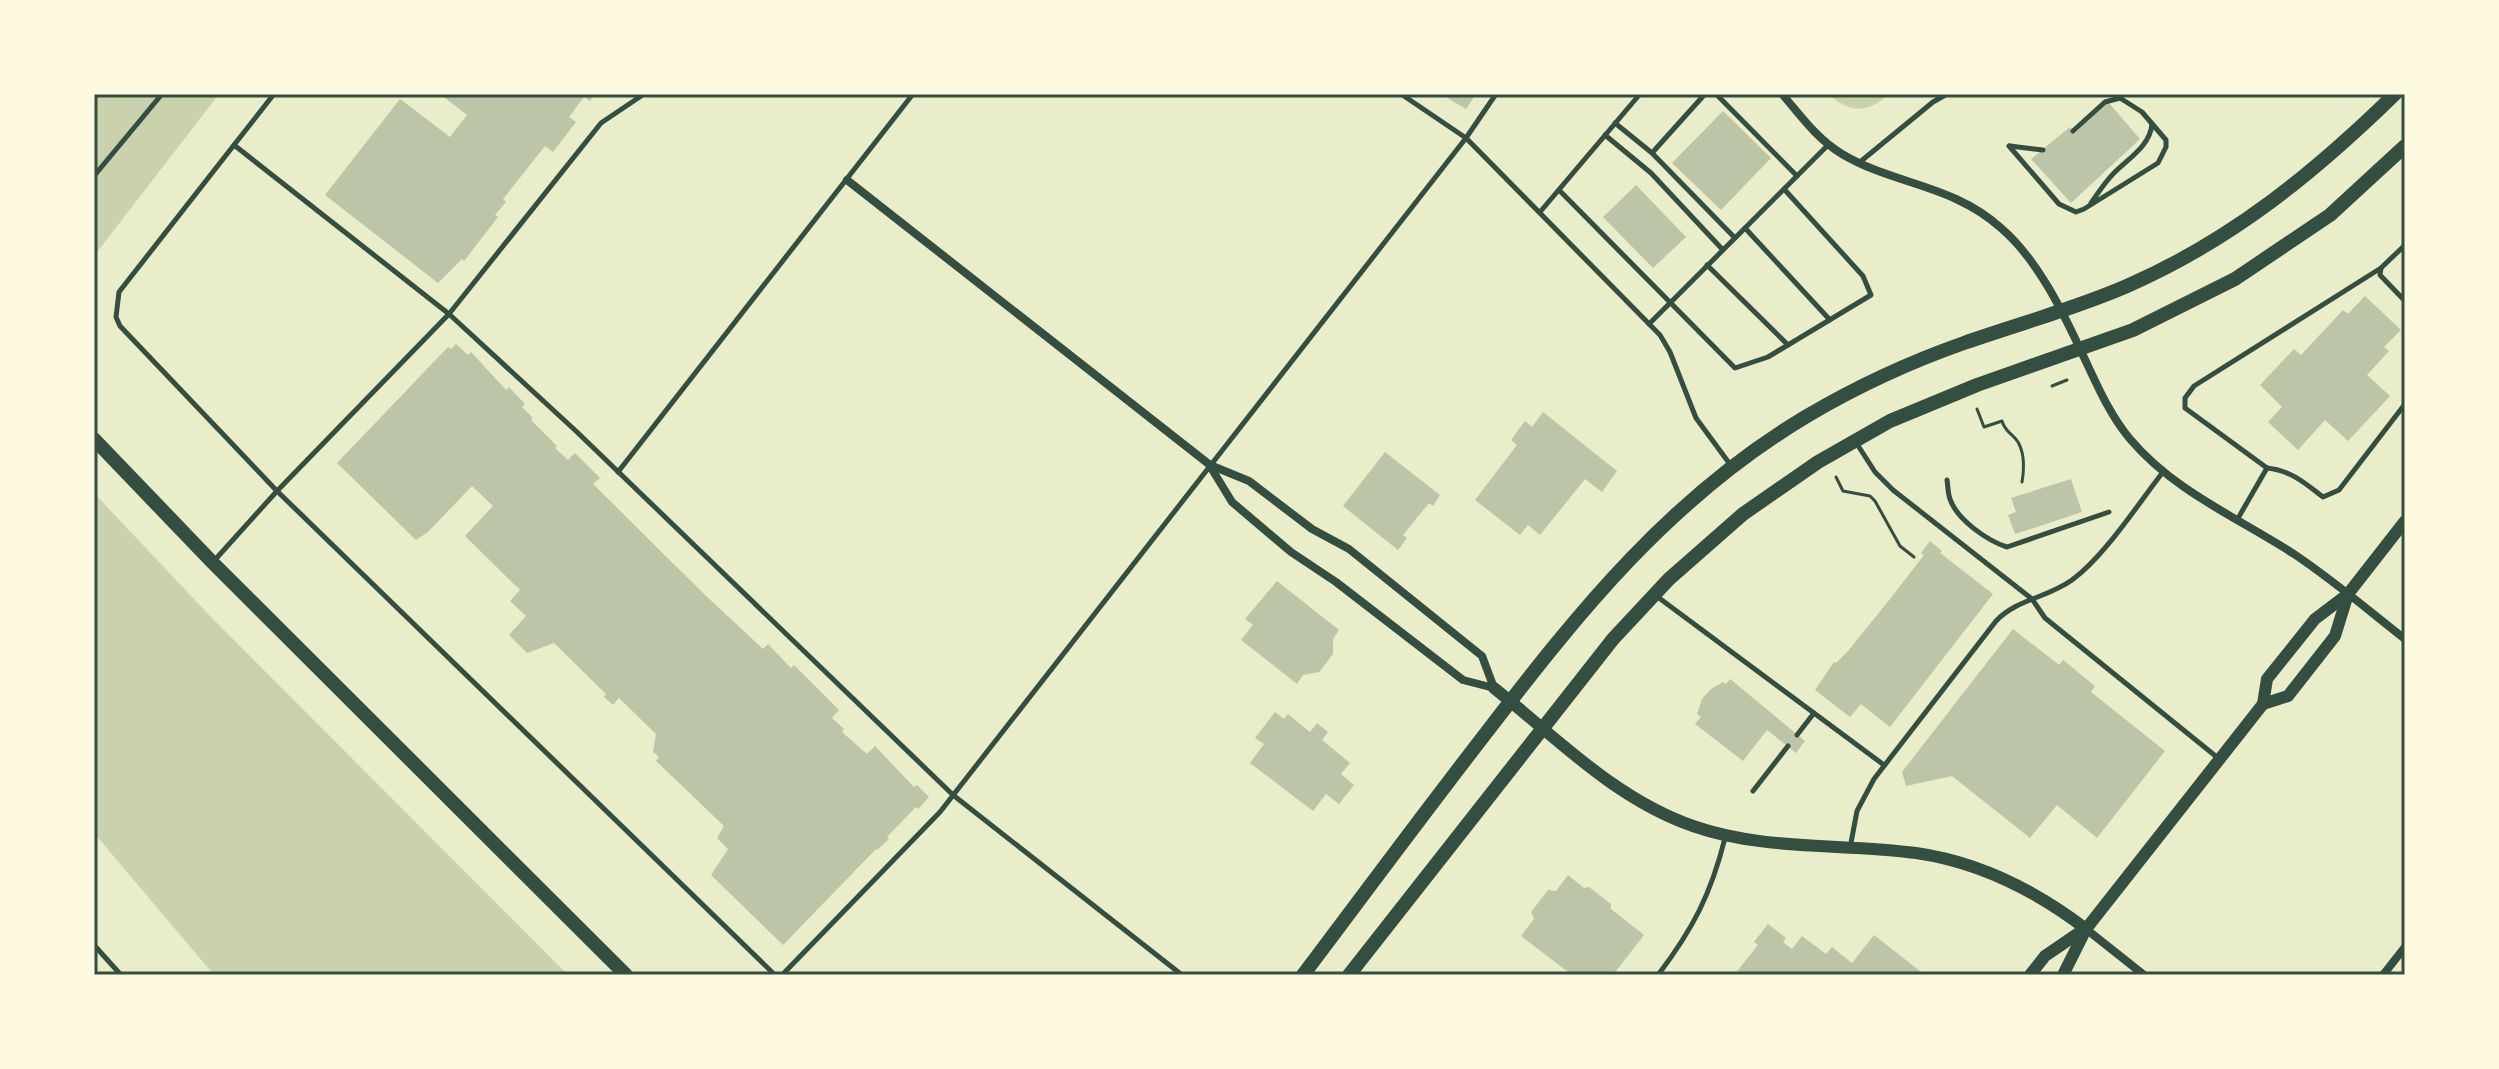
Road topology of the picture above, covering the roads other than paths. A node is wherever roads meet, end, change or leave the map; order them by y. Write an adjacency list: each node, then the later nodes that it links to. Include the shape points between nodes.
1 (162, 94): 24 (lane)
2 (274, 94): 18 (lane)
3 (644, 94): 40 (lane, via 601,123)
4 (913, 94): 26 (lane)
5 (1401, 94): 17 (lane)
6 (1496, 94): 17 (lane)
7 (1640, 94): 13 (lane)
8 (1705, 94): 22 (lane)
9 (1716, 94): 25 (lane)
10 (1782, 94): 19 (street)
11 (1947, 94): 23 (lane)
12 (2395, 94): 39 (main road, via 2340,148 2246,221 2129,285)
13 (1615, 123): 16 (lane); 22 (lane)
14 (2152, 123): 15 (lane, via 2120,98 2105,102); 29 (lane, via 2144,144); 29 (lane, via 2166,140 2158,163)
15 (2073, 131)
16 (1605, 135): 28 (lane); 34 (lane, via 1651,173)
17 (1466, 138): 30 (lane); 48 (lane)
18 (234, 145): 40 (lane); 54 (lane, via 125,282 116,300 116,317)
19 (1828, 145): 23 (street); 25 (lane)
20 (2405, 146): 44 (main road, via 2330,215 2277,253 2159,318)
21 (2043, 150): 29 (lane, via 2009,146 2059,204 2076,212)
22 (1652, 153): 32 (lane)
23 (1860, 162): 39 (street, via 1952,196 1999,226)
24 (94, 176)
25 (1797, 176): 27 (lane)
26 (847, 180): 48 (street); 51 (lane)
27 (1784, 189): 31 (lane); 41 (lane, via 1863,276 1871,295)
28 (1559, 190): 30 (lane); 37 (lane)
29 (2088, 207)
30 (1540, 212): 42 (lane)
31 (1745, 228): 32 (lane); 41 (lane)
32 (1735, 238): 34 (lane)
33 (2405, 245): 36 (lane)
34 (1723, 250): 35 (lane)
35 (1707, 265): 37 (lane); 43 (lane)
36 (2381, 268): 38 (lane, via 2381,278); 50 (lane, via 2194,386 2185,398 2185,408)
37 (1671, 301): 42 (lane); 43 (lane, via 1735,368)
38 (2405, 301)
39 (2061, 312): 44 (street); 49 (main road, via 1954,347 1869,383)
40 (449, 314): 51 (lane); 54 (lane)
41 (1830, 320): 43 (lane)
42 (1649, 324): 49 (lane, via 1670,352 1696,418)
43 (1788, 345)
44 (2080, 349): 47 (main road, via 1946,397); 52 (street, via 2116,421)
45 (2405, 404): 50 (lane, via 2339,490 2323,497 2295,476)
46 (94, 439): 58 (main road)
47 (1855, 440): 60 (main road, via 1743,514); 61 (lane, via 1893,490)
48 (1210, 465): 63 (street, via 1232,502 1291,552 1463,680); 63 (street, via 1249,481 1312,529 1349,549 1482,656); 73 (lane)
49 (1733, 467): 64 (main road, via 1617,571)
50 (2267, 468): 56 (lane)
51 (618, 472): 73 (lane)
52 (2163, 472): 56 (street); 61 (lane, via 2083,571)
53 (1947, 480): 55 (lane, via 1950,500 1960,515 2007,547)
54 (277, 491): 58 (lane); 81 (lane)
55 (2109, 512)
56 (2237, 520): 59 (street)
57 (2405, 521): 59 (street)
58 (213, 563): 80 (main road)
59 (2348, 594): 62 (street); 65 (street, via 2315,619 2267,679); 65 (street, via 2335,636 2288,696)
60 (1654, 595): 66 (lane); 67 (main road)
61 (2032, 599): 70 (lane, via 2045,618); 71 (lane, via 1996,621)
62 (2405, 639)
63 (1494, 688): 64 (street)
64 (1510, 701): 67 (street); 84 (main road)
65 (2263, 704): 70 (street)
66 (1814, 713): 68 (lane); 71 (lane)
67 (1542, 727): 74 (street, via 1632,797 1694,826); 85 (main road)
68 (1797, 735)
69 (1788, 746): 72 (lane)
70 (2219, 759): 76 (street)
71 (1884, 765): 75 (lane, via 1862,799)
72 (1753, 791)
73 (953, 795): 82 (lane); 83 (lane)
74 (1726, 834): 75 (street); 86 (lane, via 1706,901)
75 (1850, 849): 76 (street, via 1961,863 2039,895)
76 (2086, 929): 87 (street, via 2045,956); 88 (street); 89 (street)
77 (94, 945): 79 (lane)
78 (2405, 947): 90 (street)
79 (121, 975)
80 (626, 975)
81 (775, 975)
82 (782, 975)
83 (1182, 975)
84 (1303, 975)
85 (1349, 975)
86 (1658, 975)
87 (2030, 975)
88 (2063, 975)
89 (2144, 975)
90 (2383, 975)

